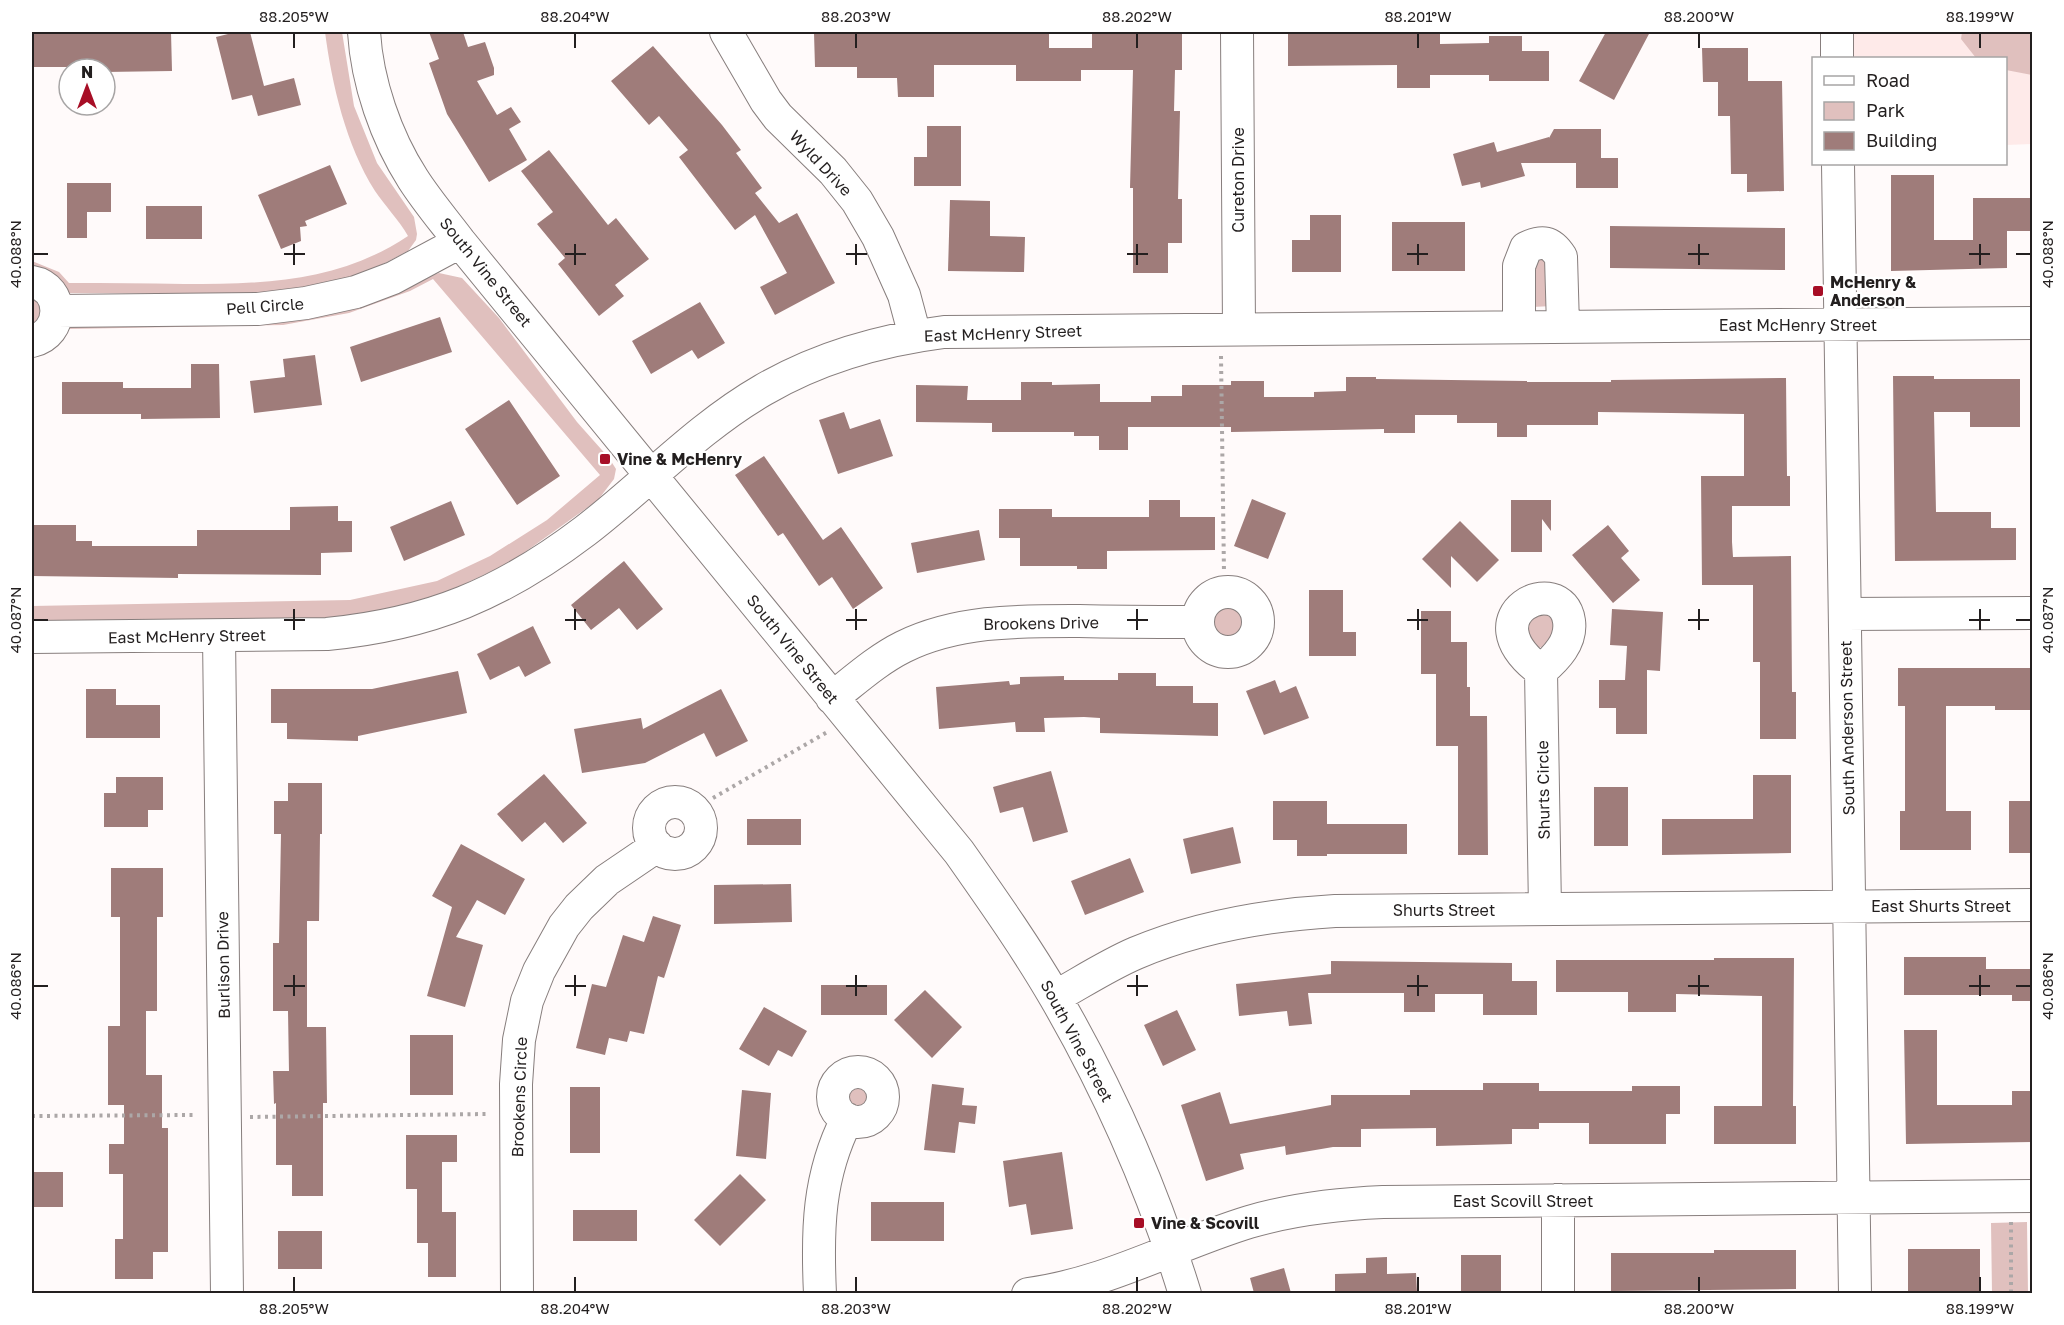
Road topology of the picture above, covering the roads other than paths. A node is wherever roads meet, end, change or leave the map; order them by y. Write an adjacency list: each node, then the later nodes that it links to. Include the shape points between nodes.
1 (364, 32): 7 (street, South Vine Street, via 372,83 399,155)
2 (726, 32): 15 (street, Wyld Drive, via 766,102 833,171 856,201 878,237 904,295)
3 (1237, 32): 14 (street, Cureton Drive)
4 (1837, 32): 5 (street)
5 (1837, 57)
6 (1838, 165): 11 (street, South Anderson Street)
7 (460, 242): 9 (street, Pell Circle, via 393,278 356,292 306,303 258,309); 17 (street, South Vine Street)
8 (32, 282): 9 (street, via 51,293)
9 (57, 311): 16 (street, via 51,330)
10 (2032, 323): 11 (street, East McHenry Street)
11 (1839, 325): 12 (street, East McHenry Street); 19 (street, South Anderson Street)
12 (1563, 326): 13 (street, East McHenry Street); 13 (street, via 1561,257 1546,243 1526,248 1519,266)
13 (1519, 327): 14 (street, East McHenry Street)
14 (1239, 329): 15 (street, East McHenry Street, via 944,332)
15 (915, 336): 17 (street, East McHenry Street, via 840,355 763,390)
16 (32, 341)
17 (651, 475): 21 (street, East McHenry Street, via 535,567 493,591 444,611 365,630); 24 (street, South Vine Street)
18 (2032, 613): 19 (street)
19 (1845, 614): 27 (street, South Anderson Street)
20 (1198, 622): 24 (street, Brookens Drive, via 978,624 903,647 867,669)
21 (219, 636): 22 (street, East McHenry Street); 35 (street, Burlison Drive)
22 (32, 637)
23 (1541, 671): 28 (street, Shurts Circle)
24 (832, 698): 29 (street, South Vine Street, via 959,852)
25 (657, 846): 36 (street, Brookens Circle, via 607,880 579,907 539,971 527,1001 516,1084)
26 (2032, 906): 27 (street, East Shurts Street)
27 (1850, 907): 28 (street, Shurts Street); 32 (street, South Anderson Street)
28 (1545, 909): 29 (street, Shurts Street, via 1335,911 1240,921 1137,953)
29 (1055, 997): 34 (street, South Vine Street, via 1134,1154)
30 (847, 1119): 37 (street, via 830,1159 819,1207)
31 (2032, 1197): 32 (street, East Scovill Street)
32 (1854, 1198): 33 (street, East Scovill Street); 41 (street, South Anderson Street)
33 (1558, 1200): 34 (street, East Scovill Street, via 1338,1204 1247,1222); 40 (street)
34 (1172, 1251): 38 (street, East Scovill Street, via 1098,1278); 39 (street, South Vine Street)
35 (227, 1293)
36 (517, 1293)
37 (820, 1293)
38 (1028, 1293)
39 (1185, 1293)
40 (1558, 1293)
41 (1855, 1293)

